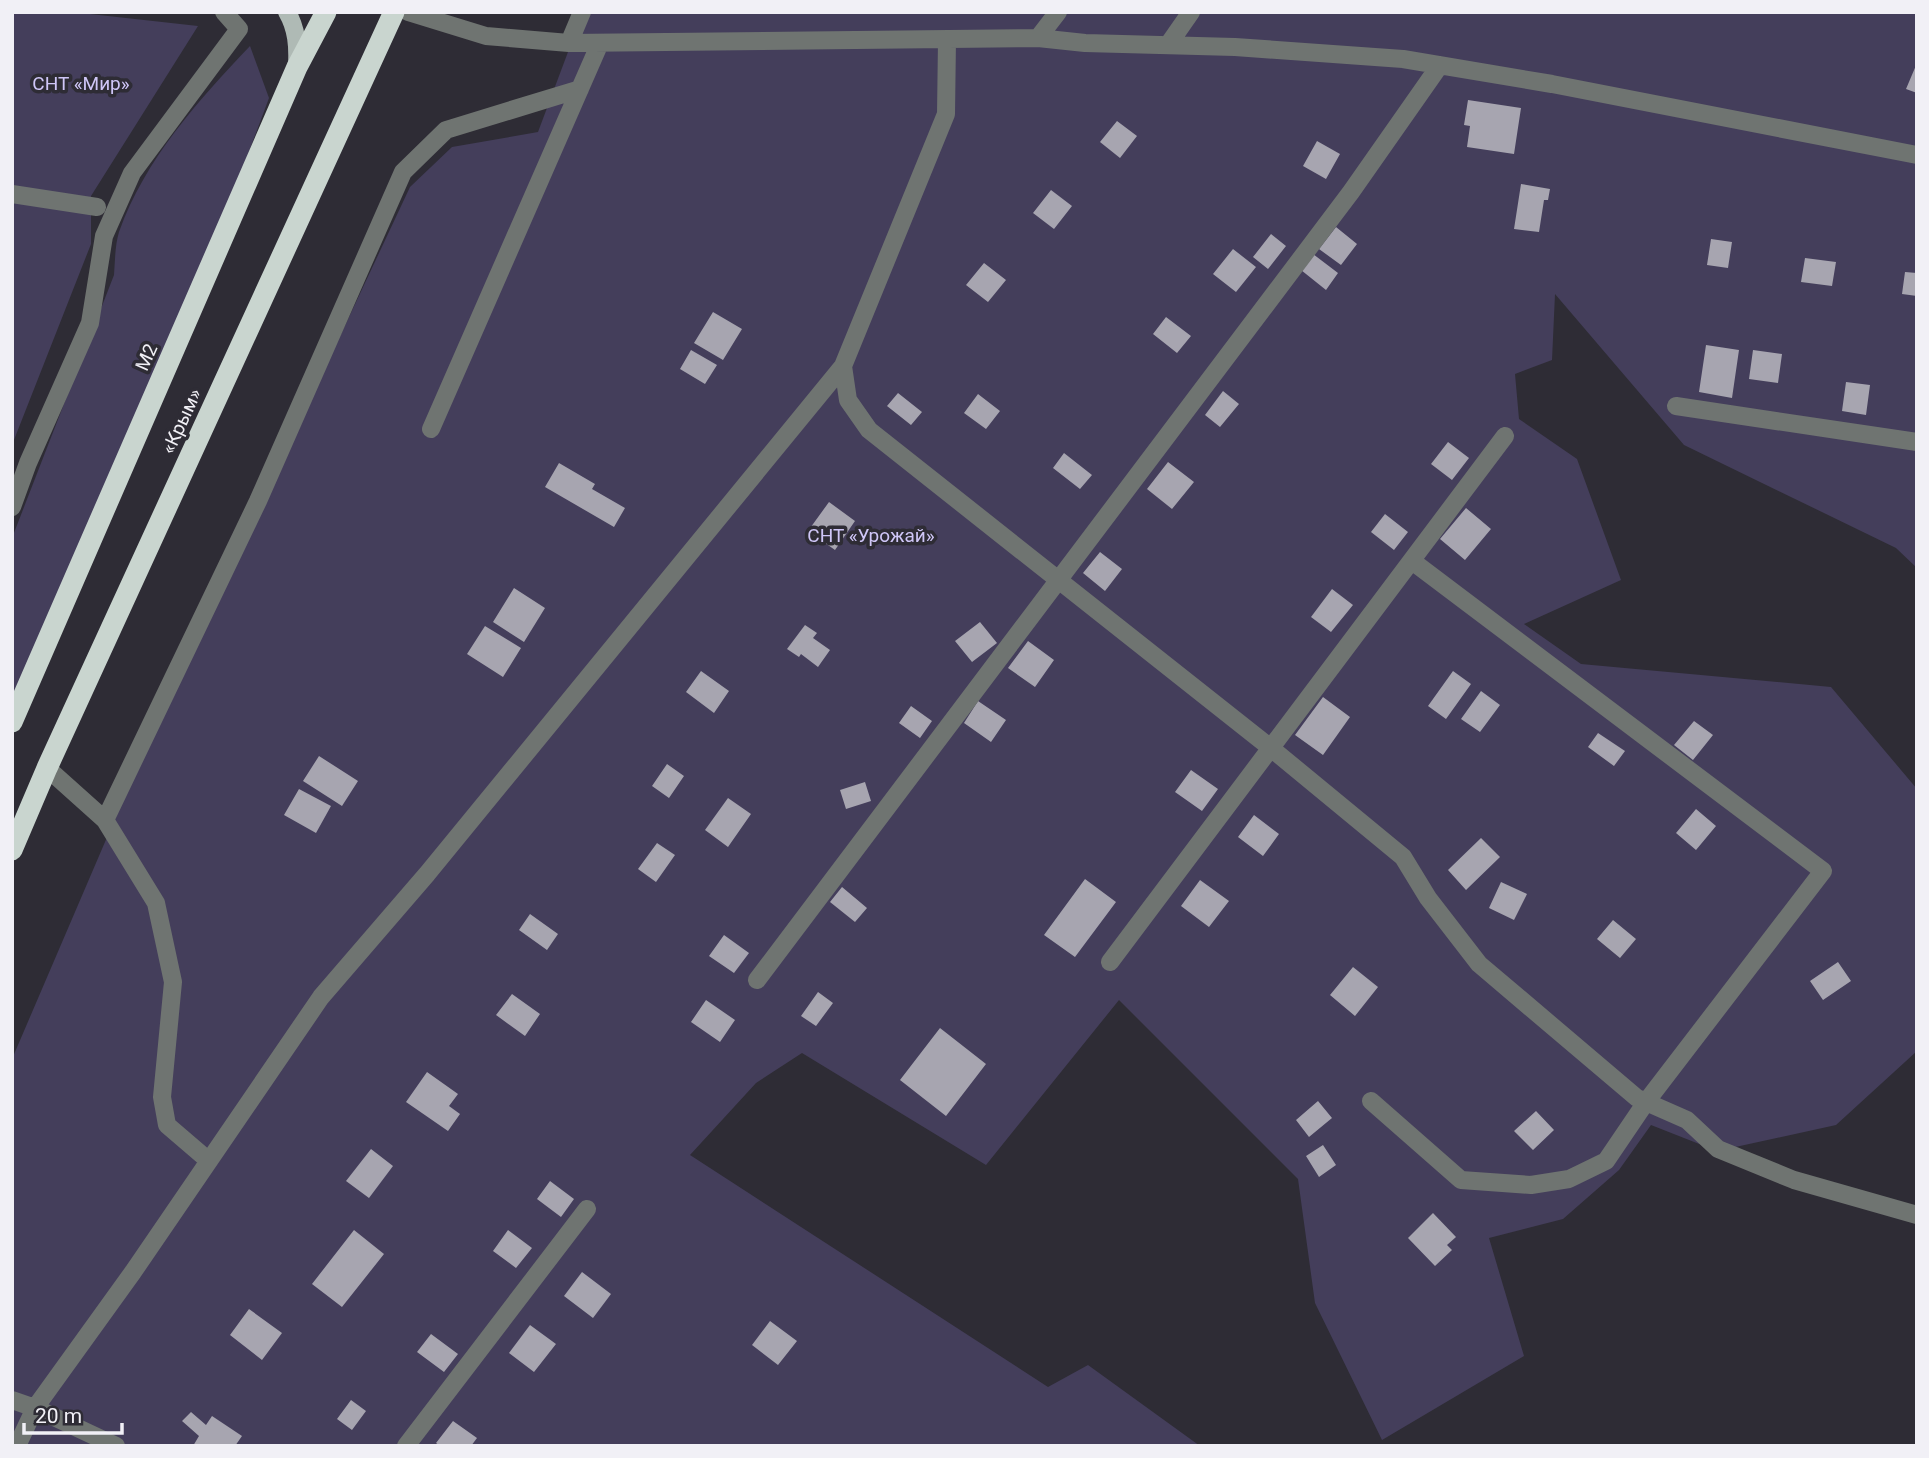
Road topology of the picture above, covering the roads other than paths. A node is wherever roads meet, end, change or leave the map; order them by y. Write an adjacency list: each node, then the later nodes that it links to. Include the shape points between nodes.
1 (224, 12): 25 (street, via 239,29 132,173 104,236 90,323)
2 (287, 12): 15 (main road, via 298,43)
3 (326, 12): 15 (highway, М2)
4 (394, 12): 30 (highway, «Крым»)
5 (408, 12): 11 (street, via 486,36)
6 (582, 12): 11 (street)
7 (1058, 12): 9 (street)
8 (1191, 12): 13 (street)
9 (1038, 38): 10 (street); 13 (street)
10 (947, 40): 12 (street); 20 (street, via 946,114)
11 (569, 43): 12 (street)
12 (600, 43): 16 (street)
13 (1168, 45): 14 (street)
14 (1440, 65): 17 (street); 27 (street, via 1351,192)
15 (297, 67): 28 (highway, М2)
16 (580, 89): 22 (street); 31 (street, via 446,130 403,172 258,501)
17 (1917, 155)
18 (12, 194): 19 (street)
19 (97, 207)
20 (843, 366): 27 (street, via 848,400 869,429); 37 (street, via 321,997)
21 (1676, 406): 24 (street)
22 (431, 429)
23 (1505, 436): 26 (street)
24 (1917, 442)
25 (12, 507)
26 (1412, 561): 29 (street); 36 (street, via 1823,871)
27 (1060, 581): 29 (street); 34 (street)
28 (12, 722)
29 (1272, 749): 33 (street); 36 (street, via 1403,857 1479,964)
30 (47, 768): 31 (street); 32 (highway, «Крым»)
31 (105, 820): 37 (street, via 156,903 173,982 162,1097 165,1119)
32 (12, 850)
33 (1110, 962)
34 (757, 980)
35 (1371, 1101): 36 (street, via 1461,1180 1531,1185 1569,1179 1606,1161)
36 (1646, 1102): 39 (street, via 1687,1120 1718,1149 1794,1180)
37 (209, 1161): 41 (street)
38 (587, 1209): 44 (street)
39 (1917, 1215)
40 (12, 1400): 41 (street)
41 (35, 1408): 42 (street); 43 (street)
42 (17, 1446)
43 (116, 1446)
44 (407, 1446)

